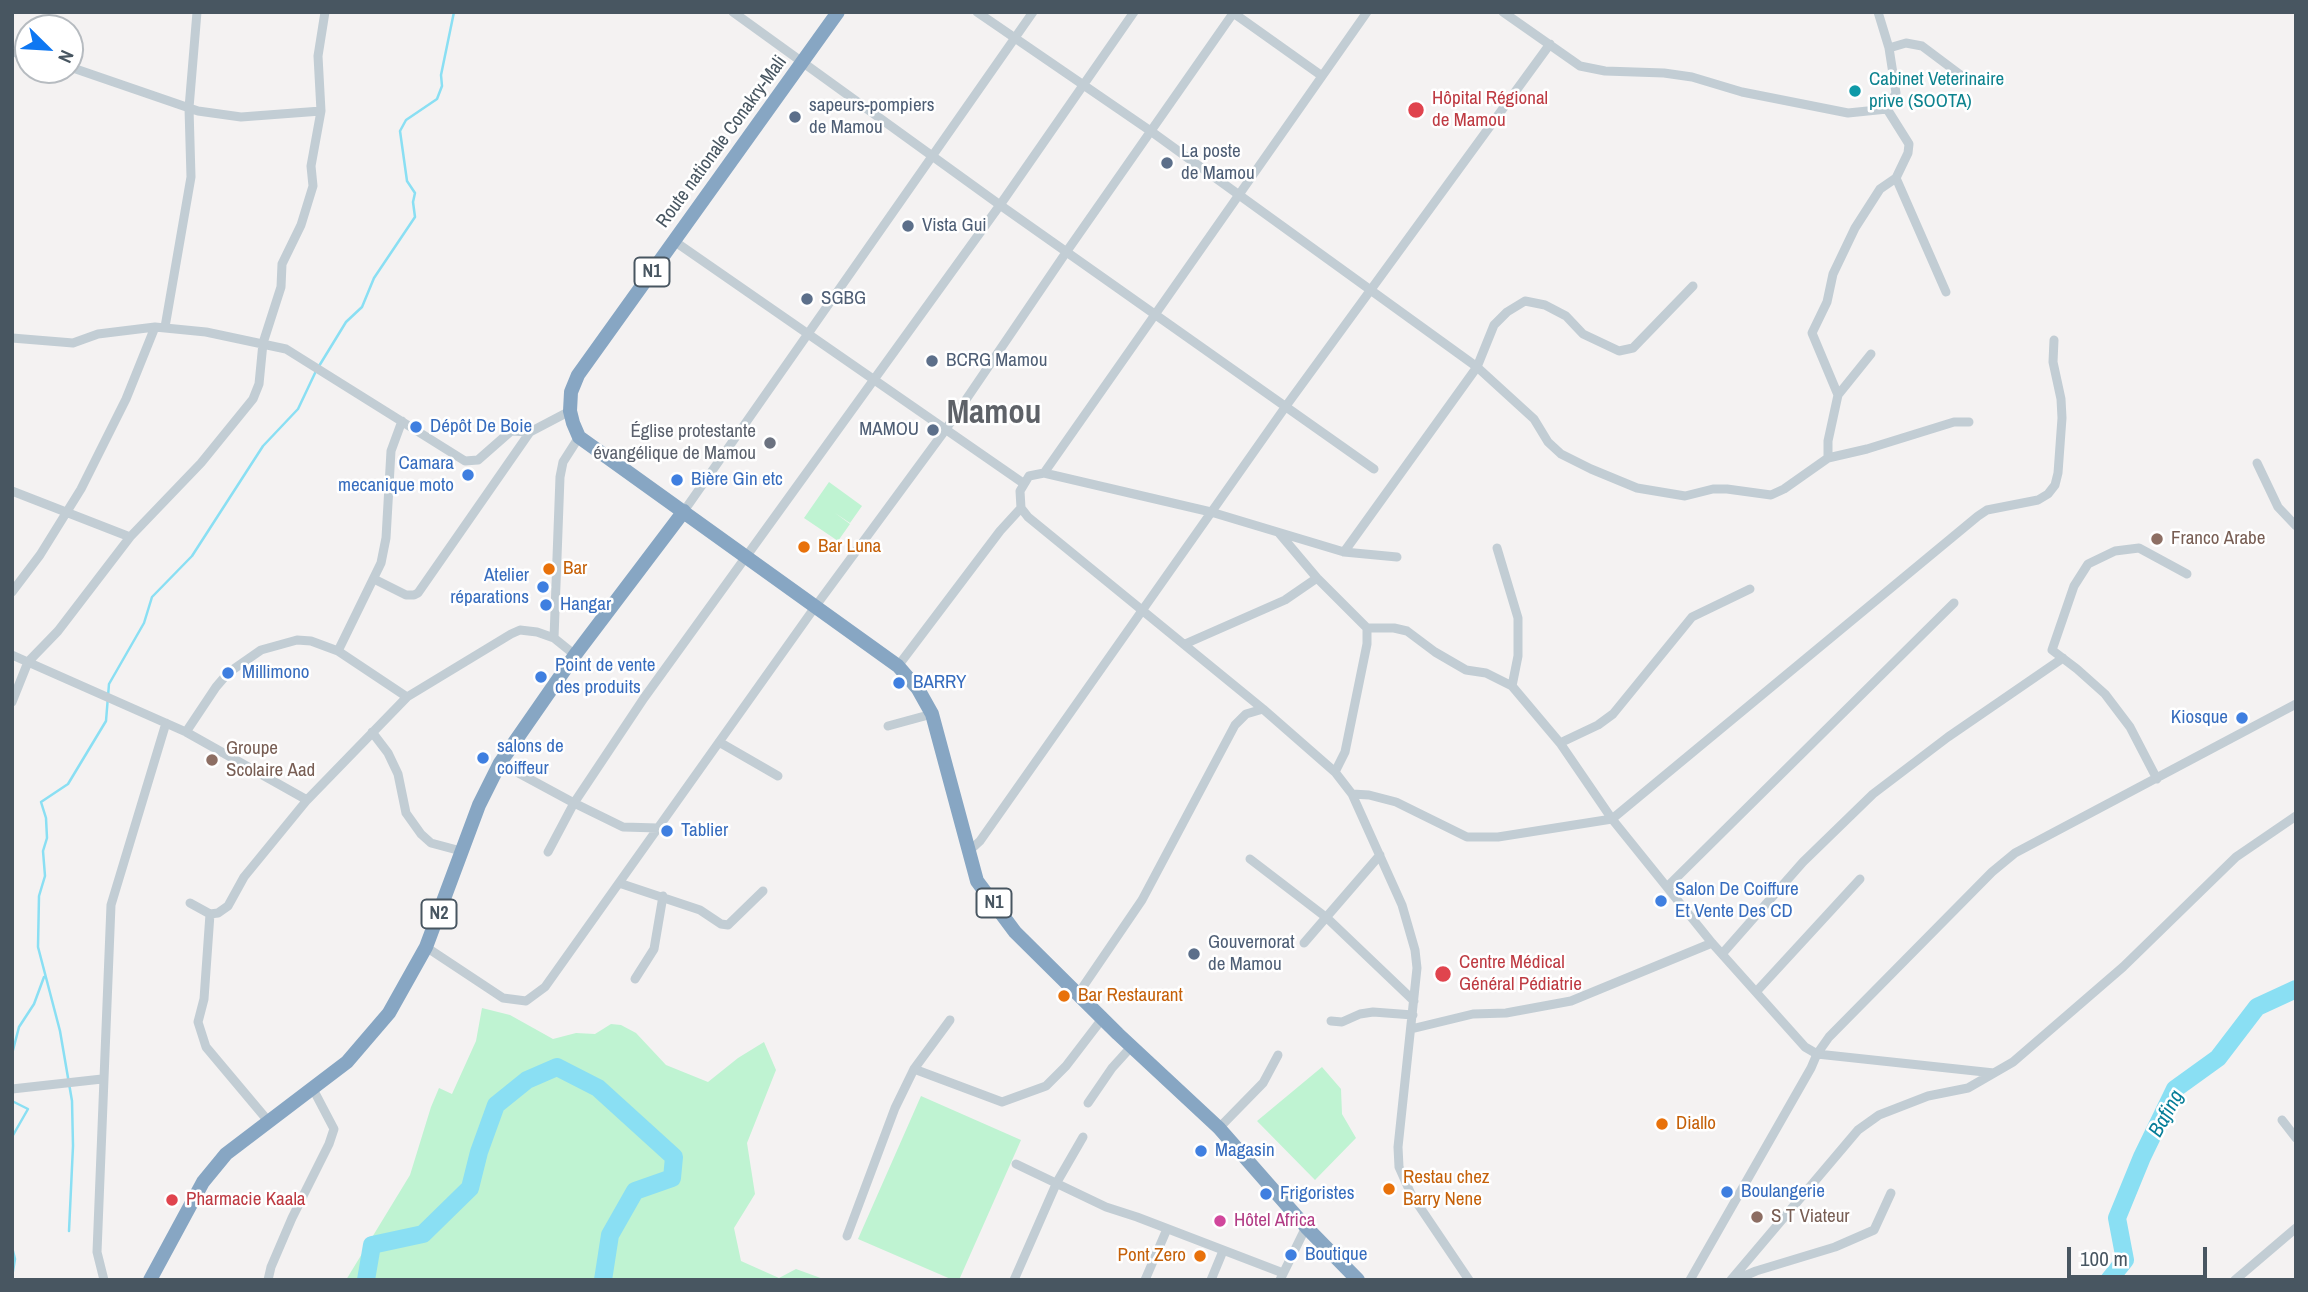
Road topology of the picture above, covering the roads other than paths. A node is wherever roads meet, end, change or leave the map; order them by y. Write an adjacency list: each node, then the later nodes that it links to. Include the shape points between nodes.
1 (197, 12): 20 (street)
2 (326, 12): 22 (street, via 318,56)
3 (733, 12): 15 (street)
4 (838, 12): 15 (highway, Route nationale Conakry-Mali / N1)
5 (977, 12): 12 (street)
6 (1033, 12): 12 (street)
7 (1134, 12): 19 (street)
8 (1367, 12): 17 (street)
9 (1503, 12): 13 (street)
10 (1878, 12): 14 (street)
11 (1234, 13): 17 (street); 23 (street)
12 (1015, 38): 19 (street); 24 (street)
13 (1550, 44): 21 (street, via 1580,65 1605,71 1664,73 1848,113); 31 (street)
14 (1889, 48): 18 (street, via 1906,43 1922,46); 21 (street, via 1896,93)
15 (803, 61): 24 (street); 28 (highway, Route nationale Conakry-Mali / N1)
16 (84, 72): 20 (street)
17 (1322, 76): 26 (street)
18 (1970, 82)
19 (1083, 85): 23 (street); 27 (street)
20 (189, 108): 22 (street, via 241,117); 34 (street, via 191,177)
21 (1888, 110): 25 (street, via 1909,144)
22 (321, 111): 38 (street, via 311,166 313,186 282,264 281,287)
23 (1152, 132): 26 (street); 29 (street)
24 (933, 156): 27 (street); 35 (street)
25 (1896, 177): 32 (street); 42 (street, via 1880,189 1855,228 1812,332)
26 (1238, 196): 31 (street); 33 (street)
27 (1000, 205): 29 (street); 41 (street)
28 (674, 241): 35 (street); 44 (highway, Route nationale Conakry-Mali / N1, via 578,375)
29 (1067, 251): 33 (street); 47 (street)
30 (1693, 286): 40 (street, via 1633,348 1619,351 1583,334 1545,305 1525,301 1494,325)
31 (1371, 290): 40 (street); 43 (street)
32 (1946, 292)
33 (1155, 314): 43 (street); 53 (street)
34 (160, 327): 36 (street, via 98,334 73,343); 38 (street); 58 (street)
35 (808, 333): 41 (street); 57 (street)
36 (12, 338)
37 (2054, 340): 104 (street, via 2062,418 2058,473 2048,494 1978,516)
38 (263, 343): 45 (street, via 286,349); 62 (street, via 253,399 201,463)
39 (1871, 354): 42 (street)
40 (1477, 367): 50 (street, via 1534,419 1561,454 1637,488 1685,496 1720,489 1771,495); 64 (street)
41 (873, 379): 47 (street); 66 (street)
42 (1838, 395): 50 (street)
43 (1286, 407): 52 (street); 59 (street)
44 (570, 411): 48 (street); 49 (highway)
45 (402, 421): 48 (street, via 465,461 478,460 511,431); 69 (street, via 391,451 386,538)
46 (1969, 422): 50 (street, via 1954,422)
47 (946, 429): 54 (street); 73 (street)
48 (530, 432): 69 (street, via 418,593 406,595)
49 (579, 437): 57 (highway, N1); 76 (street, via 563,462 560,477)
50 (1828, 458)
51 (2257, 464): 60 (street, via 2278,507)
52 (1374, 469)
53 (1044, 473): 54 (street, via 1029,476); 59 (street)
54 (1023, 483): 56 (street)
55 (12, 491): 58 (street)
56 (1021, 508): 74 (street); 83 (street)
57 (684, 511): 66 (highway, N1); 80 (highway, N2)
58 (67, 512): 62 (street); 71 (street)
59 (1212, 512): 61 (street); 74 (street)
60 (2296, 526)
61 (1279, 533): 64 (street); 68 (street)
62 (130, 537): 82 (street, via 58,631)
63 (1497, 548): 84 (street, via 1518,618)
64 (1345, 552): 65 (street)
65 (1397, 556)
66 (747, 557): 73 (highway, N1); 102 (street, via 643,698)
67 (2187, 574): 81 (street, via 2139,548 2115,551 2088,564 2074,586 2052,650)
68 (1317, 578): 75 (street); 77 (street, via 1285,600)
69 (374, 579): 78 (street)
70 (1750, 589): 95 (street, via 1692,617 1613,714)
71 (12, 592)
72 (1954, 603): 113 (street)
73 (815, 607): 83 (highway, N1); 94 (street)
74 (1142, 611): 77 (street); 108 (street)
75 (1367, 628): 84 (street, via 1407,631 1466,670 1486,673); 97 (street, via 1345,752)
76 (554, 638): 80 (street); 85 (street, via 520,630)
77 (1185, 644): 88 (street)
78 (338, 651): 85 (street); 92 (street, via 297,640 261,650 228,673)
79 (12, 655): 82 (street)
80 (575, 655): 96 (highway, N2)
81 (2063, 659): 99 (street, via 2105,695 2130,727); 122 (street, via 1873,794 1803,862)
82 (27, 662): 86 (street); 90 (street)
83 (898, 666): 89 (highway, N1)
84 (1512, 686): 95 (street)
85 (407, 697): 93 (street)
86 (12, 702)
87 (2296, 704): 99 (street)
88 (1263, 709): 97 (street); 125 (street, via 1246,714 1235,725 1142,900)
89 (932, 714): 91 (street); 108 (highway, N1)
90 (166, 723): 92 (street); 137 (street, via 111,905)
91 (888, 726)
92 (186, 732): 101 (street)
93 (372, 732): 101 (street); 106 (street, via 388,753 407,813 421,834 431,843)
94 (719, 742): 98 (street); 105 (street)
95 (1560, 743): 104 (street)
96 (500, 763): 102 (street); 106 (highway, N2, via 478,804)
97 (1335, 772): 100 (street)
98 (778, 776)
99 (2157, 779): 133 (street, via 2015,853)
100 (1352, 794): 104 (street, via 1396,802 1467,837 1498,837); 109 (street)
101 (307, 800): 117 (street, via 244,877 228,906)
102 (574, 803): 105 (street, via 623,827); 107 (street)
103 (2296, 816): 136 (street, via 2236,857 2123,967 2013,1062)
104 (1612, 819): 113 (street)
105 (658, 828): 112 (street)
106 (461, 852): 121 (highway, N2)
107 (548, 852)
108 (968, 852): 125 (highway, N1, via 977,881 1015,932)
109 (1380, 855): 118 (street); 126 (street, via 1415,950)
110 (1250, 859): 118 (street)
111 (1860, 879): 124 (street)
112 (619, 883): 115 (street); 121 (street, via 545,987 526,1001 503,998)
113 (1667, 887): 120 (street)
114 (764, 891): 115 (street, via 728,925)
115 (663, 896): 123 (street, via 654,949)
116 (190, 903): 117 (street)
117 (210, 914): 142 (street, via 198,1022 206,1047)
118 (1326, 918): 119 (street); 126 (street)
119 (1304, 943)
120 (1712, 943): 122 (street); 131 (street, via 1571,1001 1473,1014)
121 (426, 947): 139 (highway, N2, via 376,1030 347,1062)
122 (1722, 954): 124 (street)
123 (635, 979)
124 (1756, 992): 133 (street, via 1805,1047)
125 (1078, 994): 128 (highway, N1)
126 (1414, 1001): 127 (street)
127 (1413, 1015): 130 (street, via 1373,1012); 131 (street)
128 (1102, 1019): 132 (highway, N1); 135 (street, via 1046,1086 1002,1102)
129 (950, 1020): 135 (street)
130 (1331, 1021)
131 (1411, 1029): 162 (street, via 1399,1167 1411,1194)
132 (1131, 1046): 140 (street); 143 (highway, N1)
133 (1817, 1054): 136 (street); 163 (street)
134 (1278, 1055): 143 (street, via 1263,1083)
135 (914, 1069): 152 (street)
136 (1994, 1073): 164 (street, via 1968,1088 1928,1096 1879,1115 1858,1130)
137 (102, 1079): 138 (street); 155 (street, via 97,1252)
138 (12, 1089)
139 (313, 1089): 142 (highway, N2); 157 (street, via 334,1129)
140 (1088, 1103)
141 (2282, 1120): 145 (street)
142 (270, 1122): 156 (highway, N2, via 226,1154 203,1182)
143 (1219, 1128): 149 (highway, N1)
144 (1083, 1137): 147 (street)
145 (2296, 1138)
146 (1016, 1164): 147 (street)
147 (1056, 1182): 151 (street, via 1106,1207); 158 (street)
148 (1891, 1193): 164 (street, via 1874,1230)
149 (1306, 1227): 154 (street); 161 (highway, N1)
150 (2296, 1228): 165 (street)
151 (1167, 1229): 153 (street); 159 (street)
152 (847, 1236)
153 (1223, 1251): 154 (street); 160 (street)
154 (1282, 1277)
155 (104, 1280)
156 (150, 1280)
157 (268, 1280)
158 (1014, 1280)
159 (1145, 1280)
160 (1211, 1280)
161 (1358, 1280)
162 (1469, 1280)
163 (1690, 1280)
164 (1733, 1280)
165 (2235, 1280)

